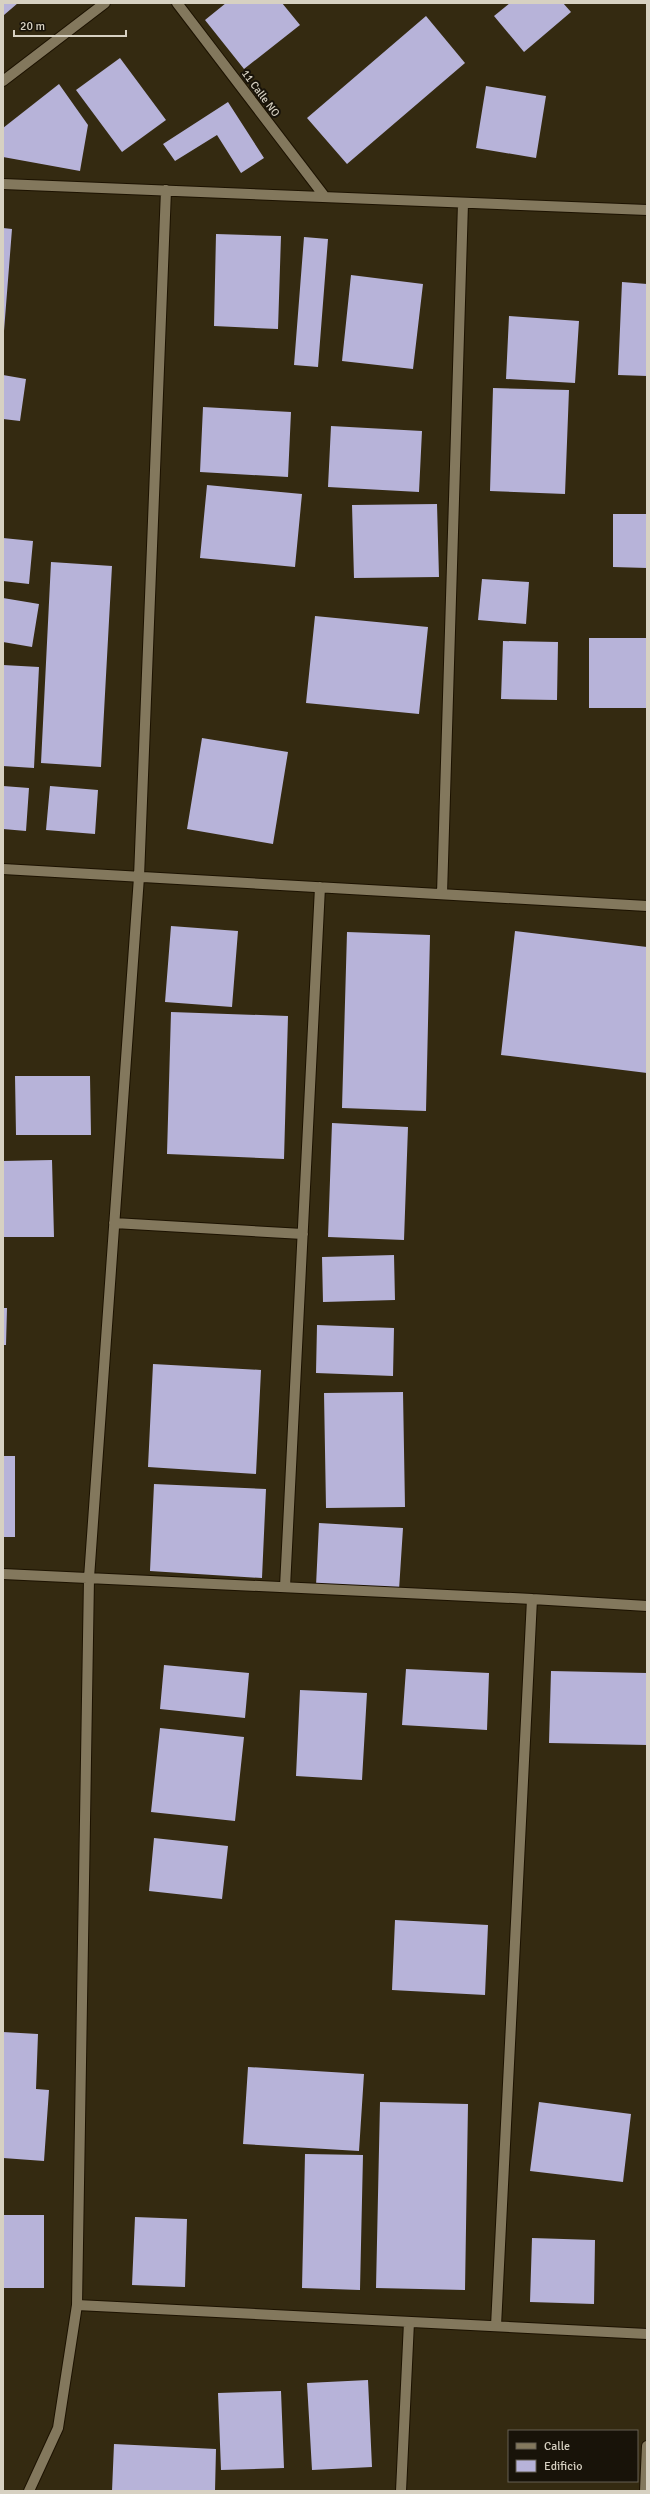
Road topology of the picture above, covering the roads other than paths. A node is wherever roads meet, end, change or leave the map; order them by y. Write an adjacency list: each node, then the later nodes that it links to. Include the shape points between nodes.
1 (104, 3): 3 (street)
2 (177, 3): 6 (street, 11 Calle NO)
3 (3, 81)
4 (3, 184): 5 (street)
5 (166, 190): 6 (street); 10 (street)
6 (325, 197): 7 (street)
7 (463, 203): 8 (street); 12 (street)
8 (647, 210)
9 (3, 869): 10 (street)
10 (139, 877): 11 (street); 14 (street)
11 (320, 887): 12 (street); 15 (street)
12 (442, 894): 13 (street)
13 (647, 906)
14 (114, 1223): 15 (street); 17 (street)
15 (303, 1234): 18 (street)
16 (3, 1574): 17 (street)
17 (89, 1578): 18 (street); 21 (street)
18 (285, 1587): 19 (street)
19 (532, 1598): 20 (street); 23 (street)
20 (647, 1606)
21 (77, 2305): 22 (street); 26 (street, via 58,2428)
22 (409, 2322): 23 (street); 27 (street)
23 (496, 2326): 24 (street)
24 (647, 2334)
25 (647, 2446): 28 (street)
26 (29, 2491)
27 (401, 2491)
28 (645, 2491)

